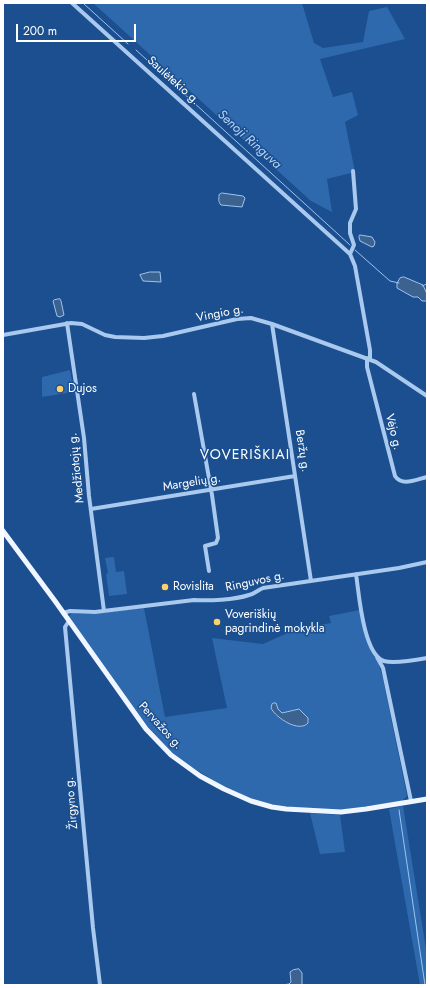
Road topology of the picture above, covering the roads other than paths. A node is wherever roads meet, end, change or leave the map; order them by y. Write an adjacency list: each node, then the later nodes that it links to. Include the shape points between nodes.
1 (72, 3): 3 (street, Saulėtekio g.)
2 (353, 171): 3 (street, via 356,209 350,223 354,245)
3 (350, 254): 7 (street, via 355,266 365,320 370,350)
4 (67, 323): 5 (street, Vingio g., via 82,324 105,335 126,338 163,336 237,319 251,318); 6 (street, Vingio g.); 13 (street, Medžiotojų g., via 84,438)
5 (272, 324): 7 (street, Vingio g.); 10 (street, Beržų g.)
6 (3, 335)
7 (368, 359): 9 (street, Vingio g., via 385,367); 11 (street, Vėjo g., via 367,367 395,476 402,482)
8 (194, 394): 12 (street)
9 (427, 396)
10 (295, 476): 12 (street, Margelių g.); 18 (street, Beržų g.)
11 (427, 477)
12 (211, 490): 13 (street, Margelių g.); 16 (street, via 218,538 216,543 205,546)
13 (91, 509): 19 (street, Medžiotojų g.)
14 (3, 531): 20 (main road, Pervažos g.)
15 (427, 562): 17 (street, Ringuvos g.)
16 (209, 570)
17 (356, 574): 18 (street, Ringuvos g.); 22 (street, via 366,633)
18 (311, 581): 19 (street, Ringuvos g., via 264,588 241,597)
19 (104, 611): 20 (street, Ringuvos g.)
20 (63, 612): 21 (main road, Pervažos g.)
21 (69, 621): 27 (main road, Pervažos g., via 134,714 157,742 184,765 224,789 267,806 321,812 353,811); 28 (street, Žirgyno g., via 65,627)
22 (377, 657): 24 (street); 25 (street)
23 (427, 658): 24 (street)
24 (389, 662): 25 (street)
25 (383, 668): 27 (street)
26 (427, 799): 27 (main road, Pervažos g.)
27 (411, 801)
28 (100, 985)

